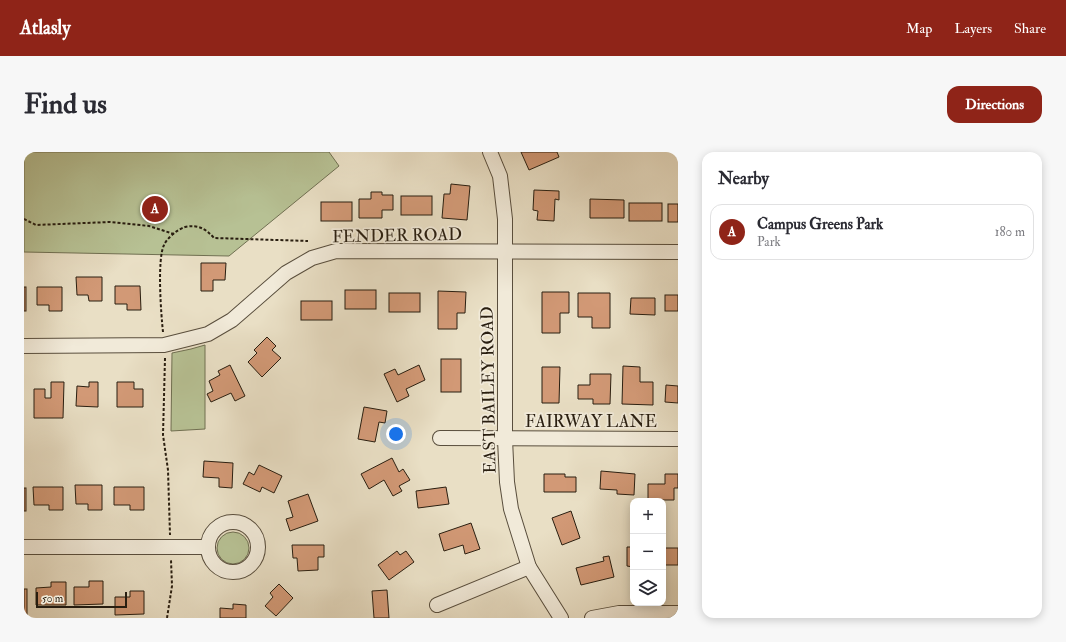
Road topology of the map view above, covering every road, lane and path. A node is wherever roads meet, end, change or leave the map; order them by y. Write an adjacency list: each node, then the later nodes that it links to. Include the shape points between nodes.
1 (490, 152): 5 (street, EAST BAILEY ROAD, via 500,176 504,203)
2 (24, 219): 3 (path, via 36,225 110,222 149,226)
3 (174, 234): 4 (path, via 179,229 190,226 204,228 214,238); 7 (path, via 164,244 160,258)
4 (308, 241)
5 (505, 252): 6 (street, FENDER ROAD); 7 (street, FENDER ROAD, via 326,253 303,262 286,273 220,328 208,334); 11 (street, EAST BAILEY ROAD)
6 (678, 252)
7 (164, 345): 8 (street, FENDER ROAD); 12 (path, via 166,364 163,435 168,470)
8 (24, 346)
9 (440, 438): 11 (street, FAIRWAY LANE)
10 (678, 438): 11 (street, FAIRWAY LANE)
11 (505, 439): 15 (street, EAST BAILEY ROAD, via 511,509)
12 (171, 546): 13 (street); 14 (street); 18 (path, via 172,586)
13 (24, 547)
14 (208, 547)
15 (529, 567): 16 (street); 19 (street, EAST BAILEY ROAD)
16 (437, 605)
17 (678, 613): 20 (street, via 619,613)
18 (167, 618)
19 (561, 618)
20 (592, 618)

